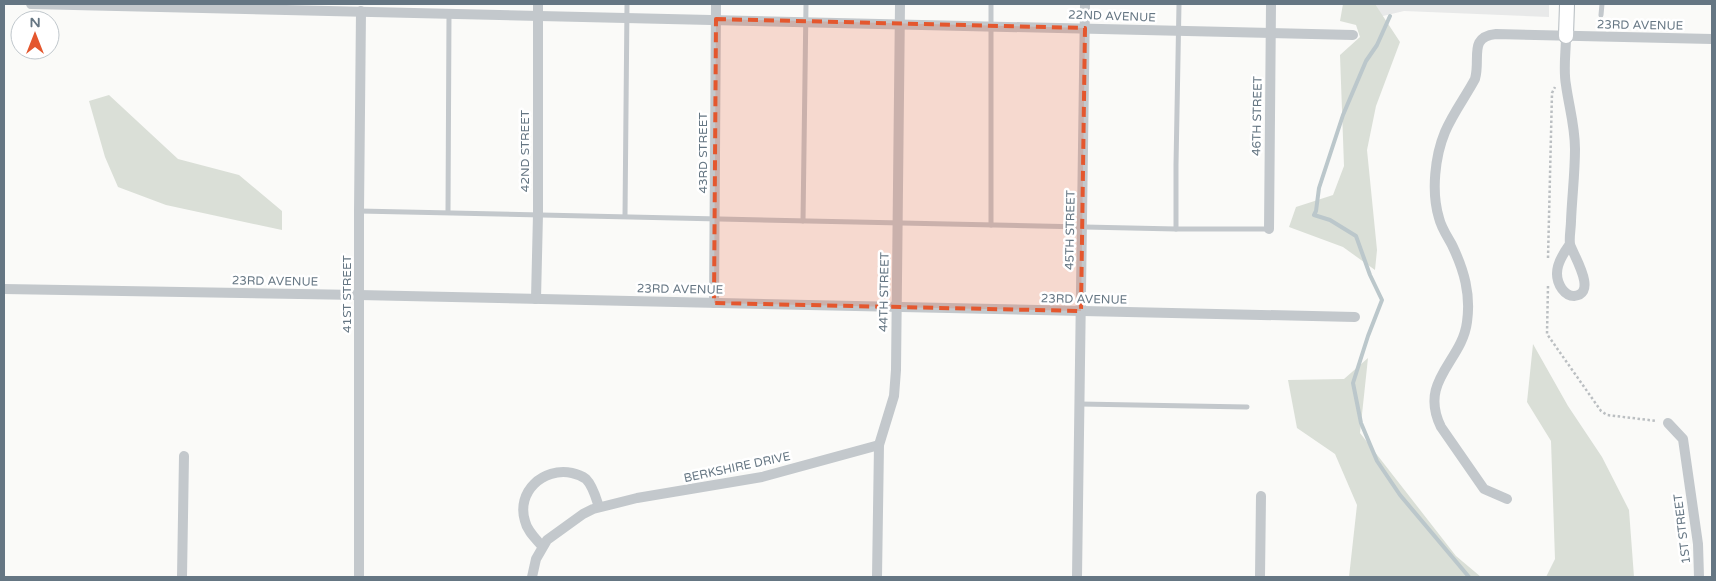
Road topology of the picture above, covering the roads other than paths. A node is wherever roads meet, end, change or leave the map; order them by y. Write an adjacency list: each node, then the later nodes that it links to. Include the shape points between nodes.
1 (31, 4): 2 (street, 22ND AVENUE)
2 (84, 4): 14 (street, 22ND AVENUE)
3 (538, 4): 17 (street, 42ND STREET)
4 (627, 4): 19 (lane)
5 (716, 4): 20 (street, 43RD STREET)
6 (806, 4): 21 (lane)
7 (900, 4): 22 (street, 44TH STREET)
8 (991, 4): 23 (lane)
9 (1085, 4): 24 (street, 45TH STREET)
10 (1179, 4): 25 (lane)
11 (1271, 4): 26 (street, 46TH STREET)
12 (1567, 4): 28 (street)
13 (1602, 4): 18 (lane)
14 (180, 5): 15 (street, 22ND AVENUE)
15 (361, 11): 16 (street, 22ND AVENUE); 30 (street, 41ST STREET)
16 (449, 13): 17 (street, 22ND AVENUE); 31 (lane)
17 (538, 15): 19 (street, 22ND AVENUE); 32 (street, 42ND STREET)
18 (1601, 15)
19 (627, 17): 20 (street, 22ND AVENUE); 33 (lane)
20 (716, 19): 21 (street, 22ND AVENUE); 34 (street, 43RD STREET)
21 (806, 22): 22 (street, 22ND AVENUE); 35 (lane)
22 (900, 24): 23 (street, 22ND AVENUE); 36 (street, 44TH STREET)
23 (991, 26): 24 (street, 22ND AVENUE); 37 (lane)
24 (1085, 28): 25 (street, 22ND AVENUE); 38 (street, 45TH STREET)
25 (1178, 31): 26 (street, 22ND AVENUE); 39 (lane)
26 (1271, 33): 27 (street, 22ND AVENUE); 40 (street, 46TH STREET)
27 (1352, 35)
28 (1566, 36): 29 (street, 23RD AVENUE); 41 (street, via 1565,83 1574,127 1575,151); 55 (street, 23RD AVENUE, via 1485,35 1477,52 1475,78 1446,130 1437,162 1435,191 1438,218 1464,273 1469,306 1466,328 1439,379 1434,400 1436,418 1484,489)
29 (1712, 39)
30 (359, 210): 31 (lane); 43 (street, 41ST STREET)
31 (448, 212): 32 (lane)
32 (538, 214): 33 (lane); 44 (street, 42ND STREET)
33 (625, 216): 34 (lane)
34 (715, 219): 35 (lane); 45 (street, 43RD STREET)
35 (803, 221): 36 (lane)
36 (897, 223): 37 (lane); 46 (street, 44TH STREET)
37 (991, 225): 38 (lane)
38 (1082, 226): 39 (lane); 47 (street, 45TH STREET)
39 (1176, 229): 40 (lane)
40 (1269, 229)
41 (1570, 244)
42 (4, 289): 43 (street, 23RD AVENUE)
43 (359, 295): 44 (street, 23RD AVENUE); 59 (street, 41ST STREET)
44 (536, 299): 45 (street, 23RD AVENUE)
45 (714, 303): 46 (street, 23RD AVENUE)
46 (896, 307): 47 (street, 23RD AVENUE); 52 (street, 44TH STREET, via 894,396)
47 (1081, 311): 48 (street, 23RD AVENUE); 49 (street, 45TH STREET)
48 (1355, 317)
49 (1080, 404): 50 (lane); 62 (street, 45TH STREET)
50 (1247, 408)
51 (1668, 423): 64 (street, 1ST STREET, via 1683,439 1698,544)
52 (879, 445): 56 (street, BERKSHIRE DRIVE, via 762,477); 61 (street, 44TH STREET)
53 (184, 456): 58 (street)
54 (1261, 496): 63 (street)
55 (1507, 499)
56 (598, 507): 57 (street, BERKSHIRE DRIVE, via 576,519); 57 (street, via 591,486 579,475 562,472 542,478 532,486 523,502 524,521)
57 (542, 546): 60 (street)
58 (182, 577)
59 (358, 577)
60 (532, 577)
61 (877, 577)
62 (1077, 577)
63 (1260, 577)
64 (1699, 577)

